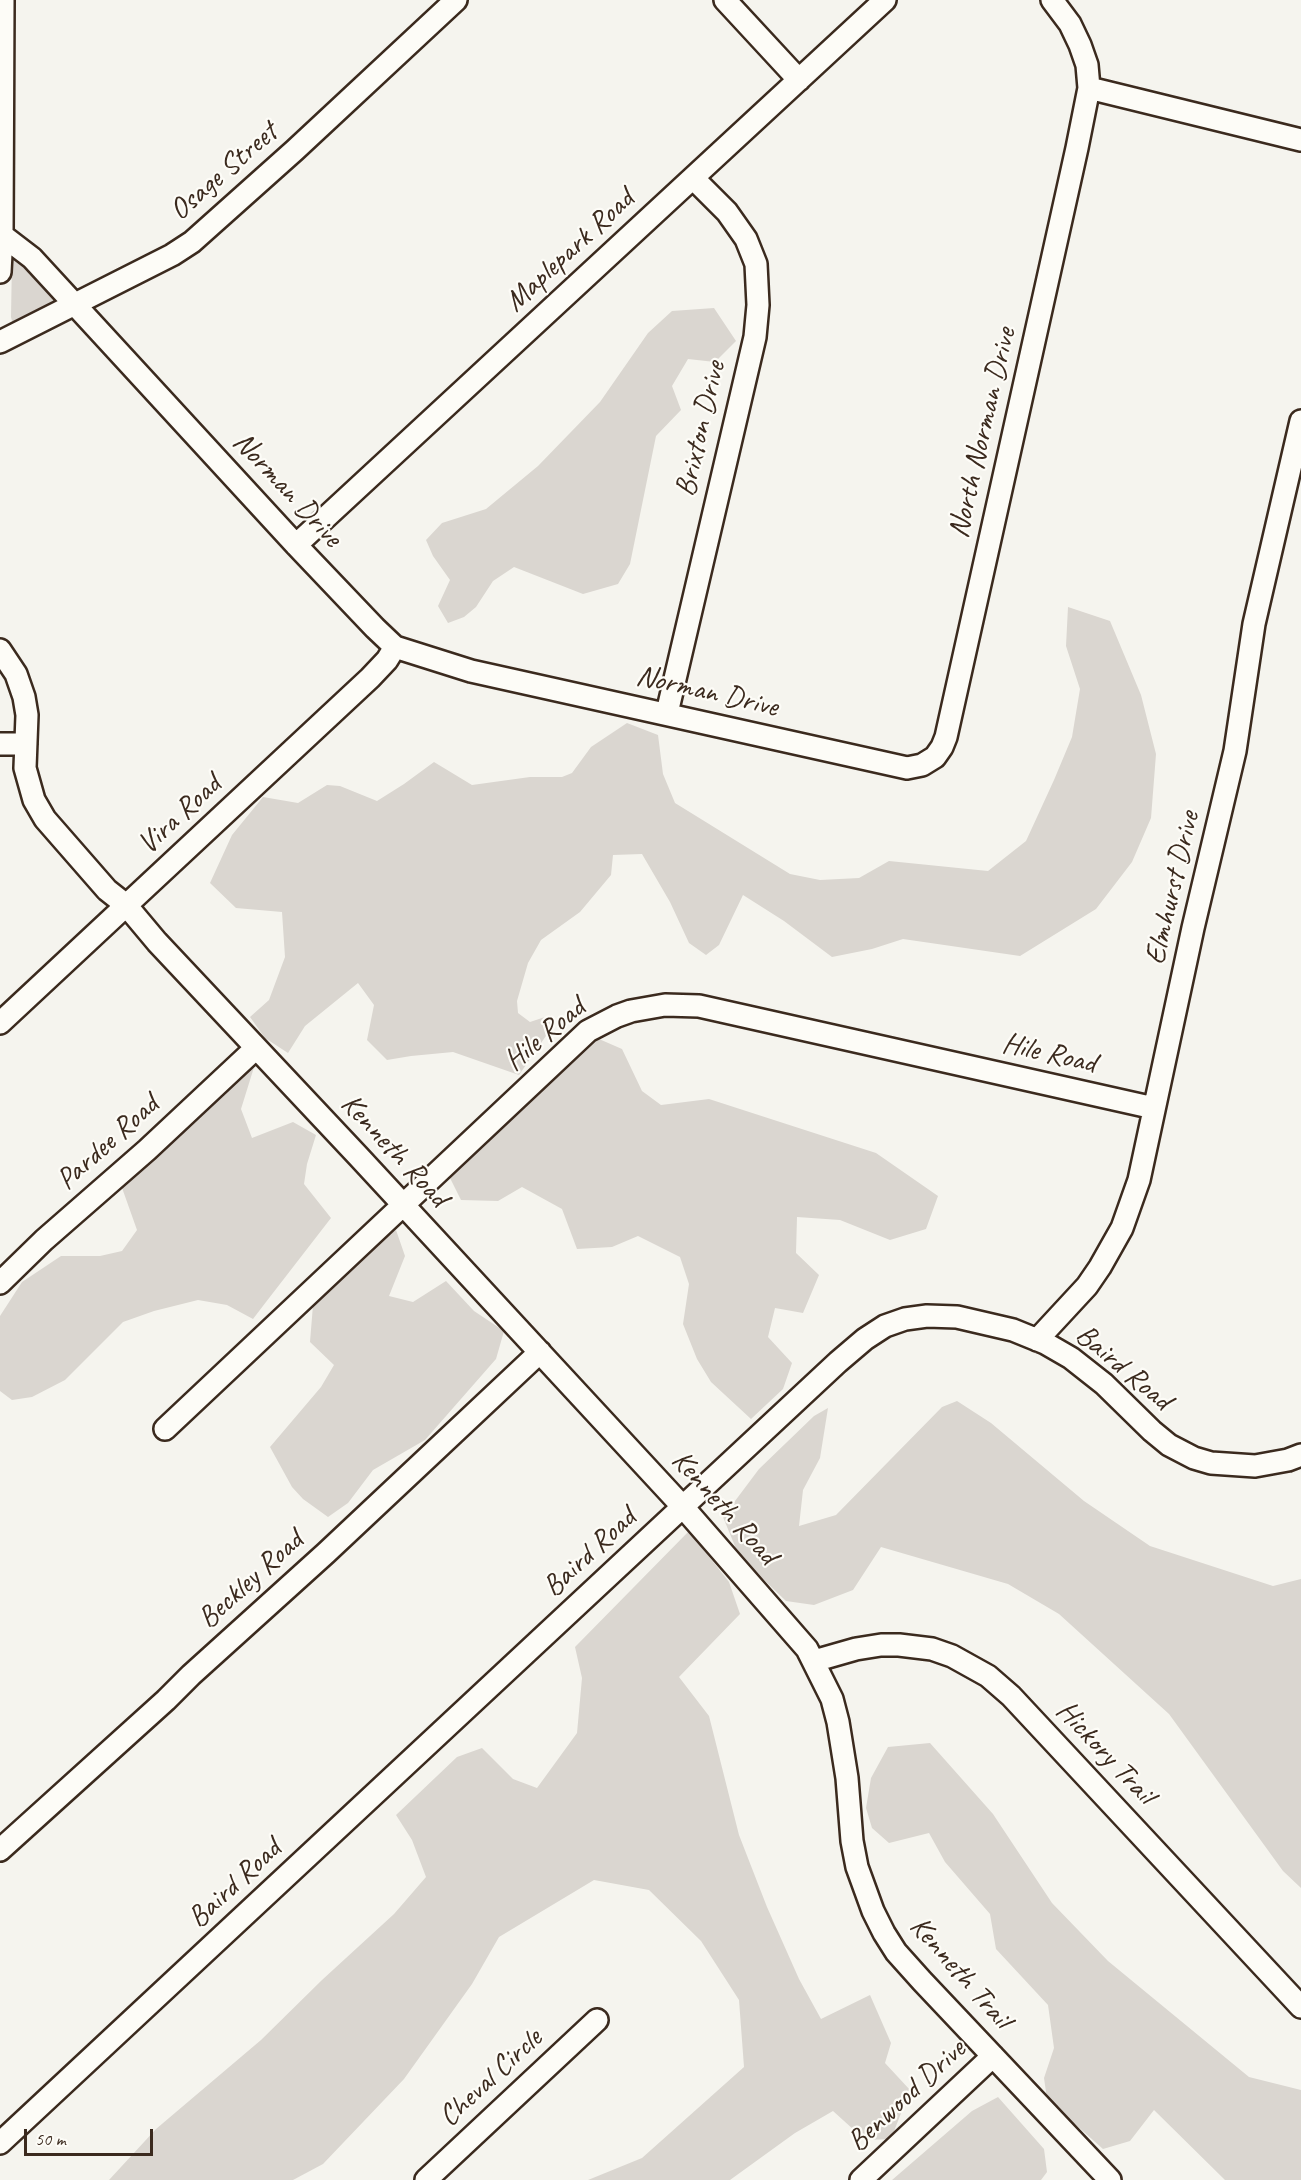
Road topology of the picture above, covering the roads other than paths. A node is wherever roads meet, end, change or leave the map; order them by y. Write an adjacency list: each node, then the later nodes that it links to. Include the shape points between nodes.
1 (3, 0): 10 (street)
2 (456, 0): 12 (street, Osage Street, via 210,228 172,255)
3 (725, 0): 6 (street)
4 (885, 0): 6 (street, Maplepark Road)
5 (1052, 0): 7 (street, North Norman Drive, via 1080,45)
6 (799, 80): 9 (street, Maplepark Road)
7 (1089, 88): 8 (street); 21 (street, North Norman Drive, via 942,747 922,765 907,768)
8 (1301, 140)
9 (693, 178): 15 (street, Maplepark Road); 18 (street, Brixton Drive, via 727,212 746,239 756,264 758,305 754,337)
10 (2, 235): 11 (street); 12 (street, Norman Drive, via 32,258)
11 (0, 272)
12 (76, 305): 13 (street, Osage Street); 15 (street, Norman Drive)
13 (0, 342)
14 (1301, 421): 25 (street, Elmhurst Drive, via 1254,624 1235,751)
15 (296, 545): 16 (street, Norman Drive)
16 (395, 647): 18 (street, Norman Drive, via 471,671); 22 (street, Vira Road, via 370,678)
17 (0, 650): 20 (street, Kenneth Road, via 16,674 24,697)
18 (667, 713): 21 (street, Norman Drive)
19 (0, 744): 20 (street)
20 (26, 744): 22 (street, Kenneth Road, via 29,785 45,819 107,890)
21 (810, 746)
22 (126, 905): 23 (street, Vira Road); 24 (street, Kenneth Road)
23 (0, 1023)
24 (256, 1048): 26 (street, Kenneth Road); 27 (street, Pardee Road)
25 (1154, 1108): 26 (street, Hile Road, via 699,1006 651,1006 617,1016 588,1031); 28 (street, Elmhurst Drive, via 1139,1180 1122,1228 1087,1286)
26 (402, 1204): 29 (street, Kenneth Road); 30 (street, Hile Road)
27 (0, 1283)
28 (1037, 1340): 31 (street, Baird Road, via 1071,1359 1169,1445 1194,1458 1227,1466 1255,1466); 32 (street, Baird Road, via 957,1317 905,1318 885,1326 838,1362)
29 (540, 1352): 32 (street, Kenneth Road); 34 (street, Beckley Road)
30 (165, 1430)
31 (1301, 1455)
32 (683, 1507): 33 (street, Kenneth Road, via 785,1622); 38 (street, Baird Road)
33 (814, 1661): 35 (street, Hickory Trail, via 855,1649 899,1645 932,1649 988,1676); 37 (street, Kenneth Trail, via 838,1722 852,1841 873,1911 896,1952)
34 (0, 1850)
35 (1301, 2007)
36 (597, 2020): 39 (street, Cheval Circle)
37 (993, 2056): 40 (street, Benwood Drive); 41 (street, Kenneth Trail)
38 (0, 2144)
39 (426, 2180)
40 (861, 2180)
41 (1110, 2180)

